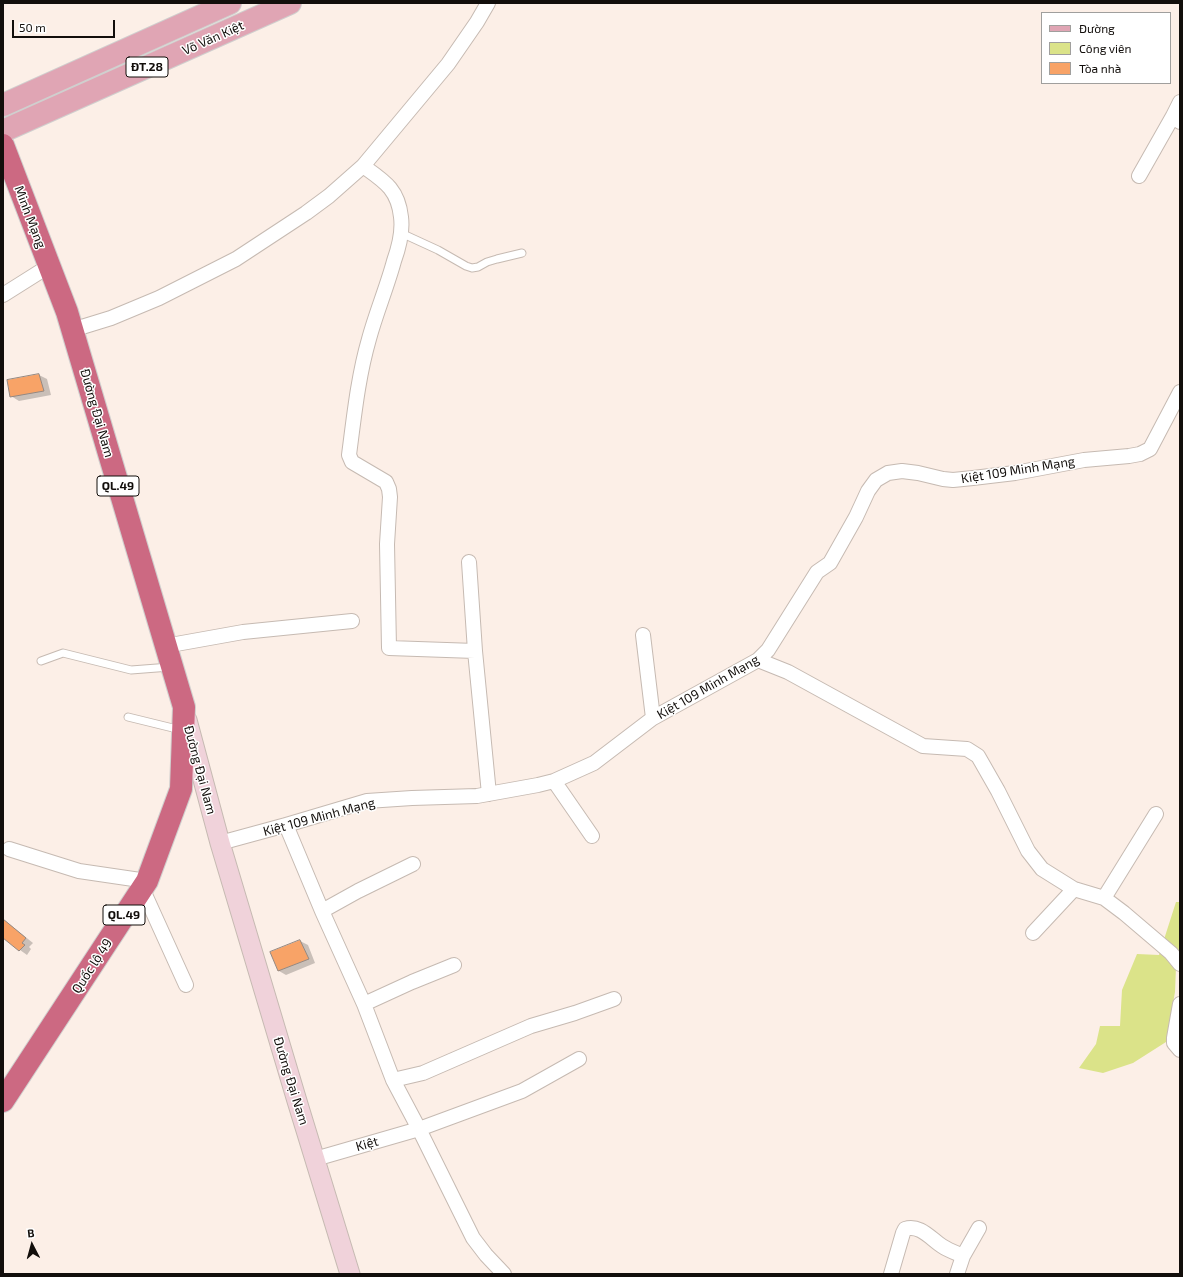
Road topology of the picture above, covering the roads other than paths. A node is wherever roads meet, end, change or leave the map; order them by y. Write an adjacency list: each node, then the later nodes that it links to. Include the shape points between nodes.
1 (230, 3): 5 (main road, Võ Văn Kiệt / ĐT.28)
2 (290, 3): 7 (main road, Võ Văn Kiệt / ĐT.28)
3 (488, 3): 9 (street, via 448,64)
4 (1180, 102): 6 (street)
5 (3, 105)
6 (1176, 119): 10 (street)
7 (3, 131)
8 (3, 146): 13 (highway, Minh Mạng / QL.49)
9 (362, 166): 11 (street, via 379,177 393,191 401,215); 15 (street, via 306,213 236,259 159,298 111,318)
10 (1139, 176)
11 (401, 233): 12 (lane, via 472,268); 21 (street, via 391,272 368,339 358,387 349,455 352,462 386,482 389,489 389,648)
12 (522, 253)
13 (49, 266): 14 (street); 15 (highway, Đường Đại Nam / QL.49)
14 (3, 295)
15 (72, 330): 20 (highway, Đường Đại Nam / QL.49)
16 (1180, 392): 23 (street, Kiệt 109 Minh Mạng, via 1150,449 1140,454 954,480 902,471 888,473 876,480 830,563 817,572 768,650)
17 (470, 562): 21 (street)
18 (352, 622): 20 (street, via 243,632)
19 (643, 635): 27 (street)
20 (165, 646): 24 (highway, Đường Đại Nam / QL.49)
21 (475, 651): 30 (street)
22 (41, 660): 24 (lane, via 63,653 131,670)
23 (758, 660): 27 (street, Kiệt 109 Minh Mạng); 38 (street, via 788,672 923,746 967,749 978,756 1028,851 1042,869)
24 (172, 667): 25 (highway, Đường Đại Nam / QL.49)
25 (184, 707): 28 (highway, Quốc lộ 49 / QL.49); 34 (street, Đường Đại Nam)
26 (128, 717): 28 (lane)
27 (653, 718): 29 (street, Kiệt 109 Minh Mạng, via 594,763)
28 (183, 730): 37 (highway, Quốc lộ 49 / QL.49, via 181,789)
29 (554, 781): 30 (street, Kiệt 109 Minh Mạng); 33 (street)
30 (490, 794): 32 (street, Kiệt 109 Minh Mạng, via 367,801)
31 (1156, 814): 39 (street)
32 (286, 826): 34 (street, Kiệt 109 Minh Mạng); 40 (street)
33 (592, 836)
34 (220, 843): 53 (street, Đường Đại Nam)
35 (9, 849): 37 (street, via 79,871)
36 (413, 864): 40 (street)
37 (144, 884): 44 (street); 51 (highway, Quốc lộ 49 / QL.49)
38 (1074, 889): 39 (street); 41 (street)
39 (1104, 898): 42 (street, via 1171,953)
40 (322, 911): 46 (street)
41 (1033, 933)
42 (1180, 964)
43 (454, 965): 46 (street)
44 (186, 984)
45 (614, 998): 50 (street, via 531,1026 423,1073)
46 (364, 1004): 50 (street)
47 (1180, 1004): 48 (street, via 1174,1038 1174,1043)
48 (1180, 1050)
49 (579, 1059): 52 (street, Kiệt, via 522,1091)
50 (393, 1080): 52 (street)
51 (3, 1101)
52 (419, 1129): 53 (street, Kiệt); 57 (street, via 472,1238)
53 (315, 1159): 56 (street, Đường Đại Nam)
54 (979, 1228): 55 (street)
55 (963, 1256): 58 (street, via 942,1246 926,1233 908,1228 903,1233); 59 (street)
56 (350, 1274)
57 (504, 1274)
58 (891, 1274)
59 (957, 1274)

